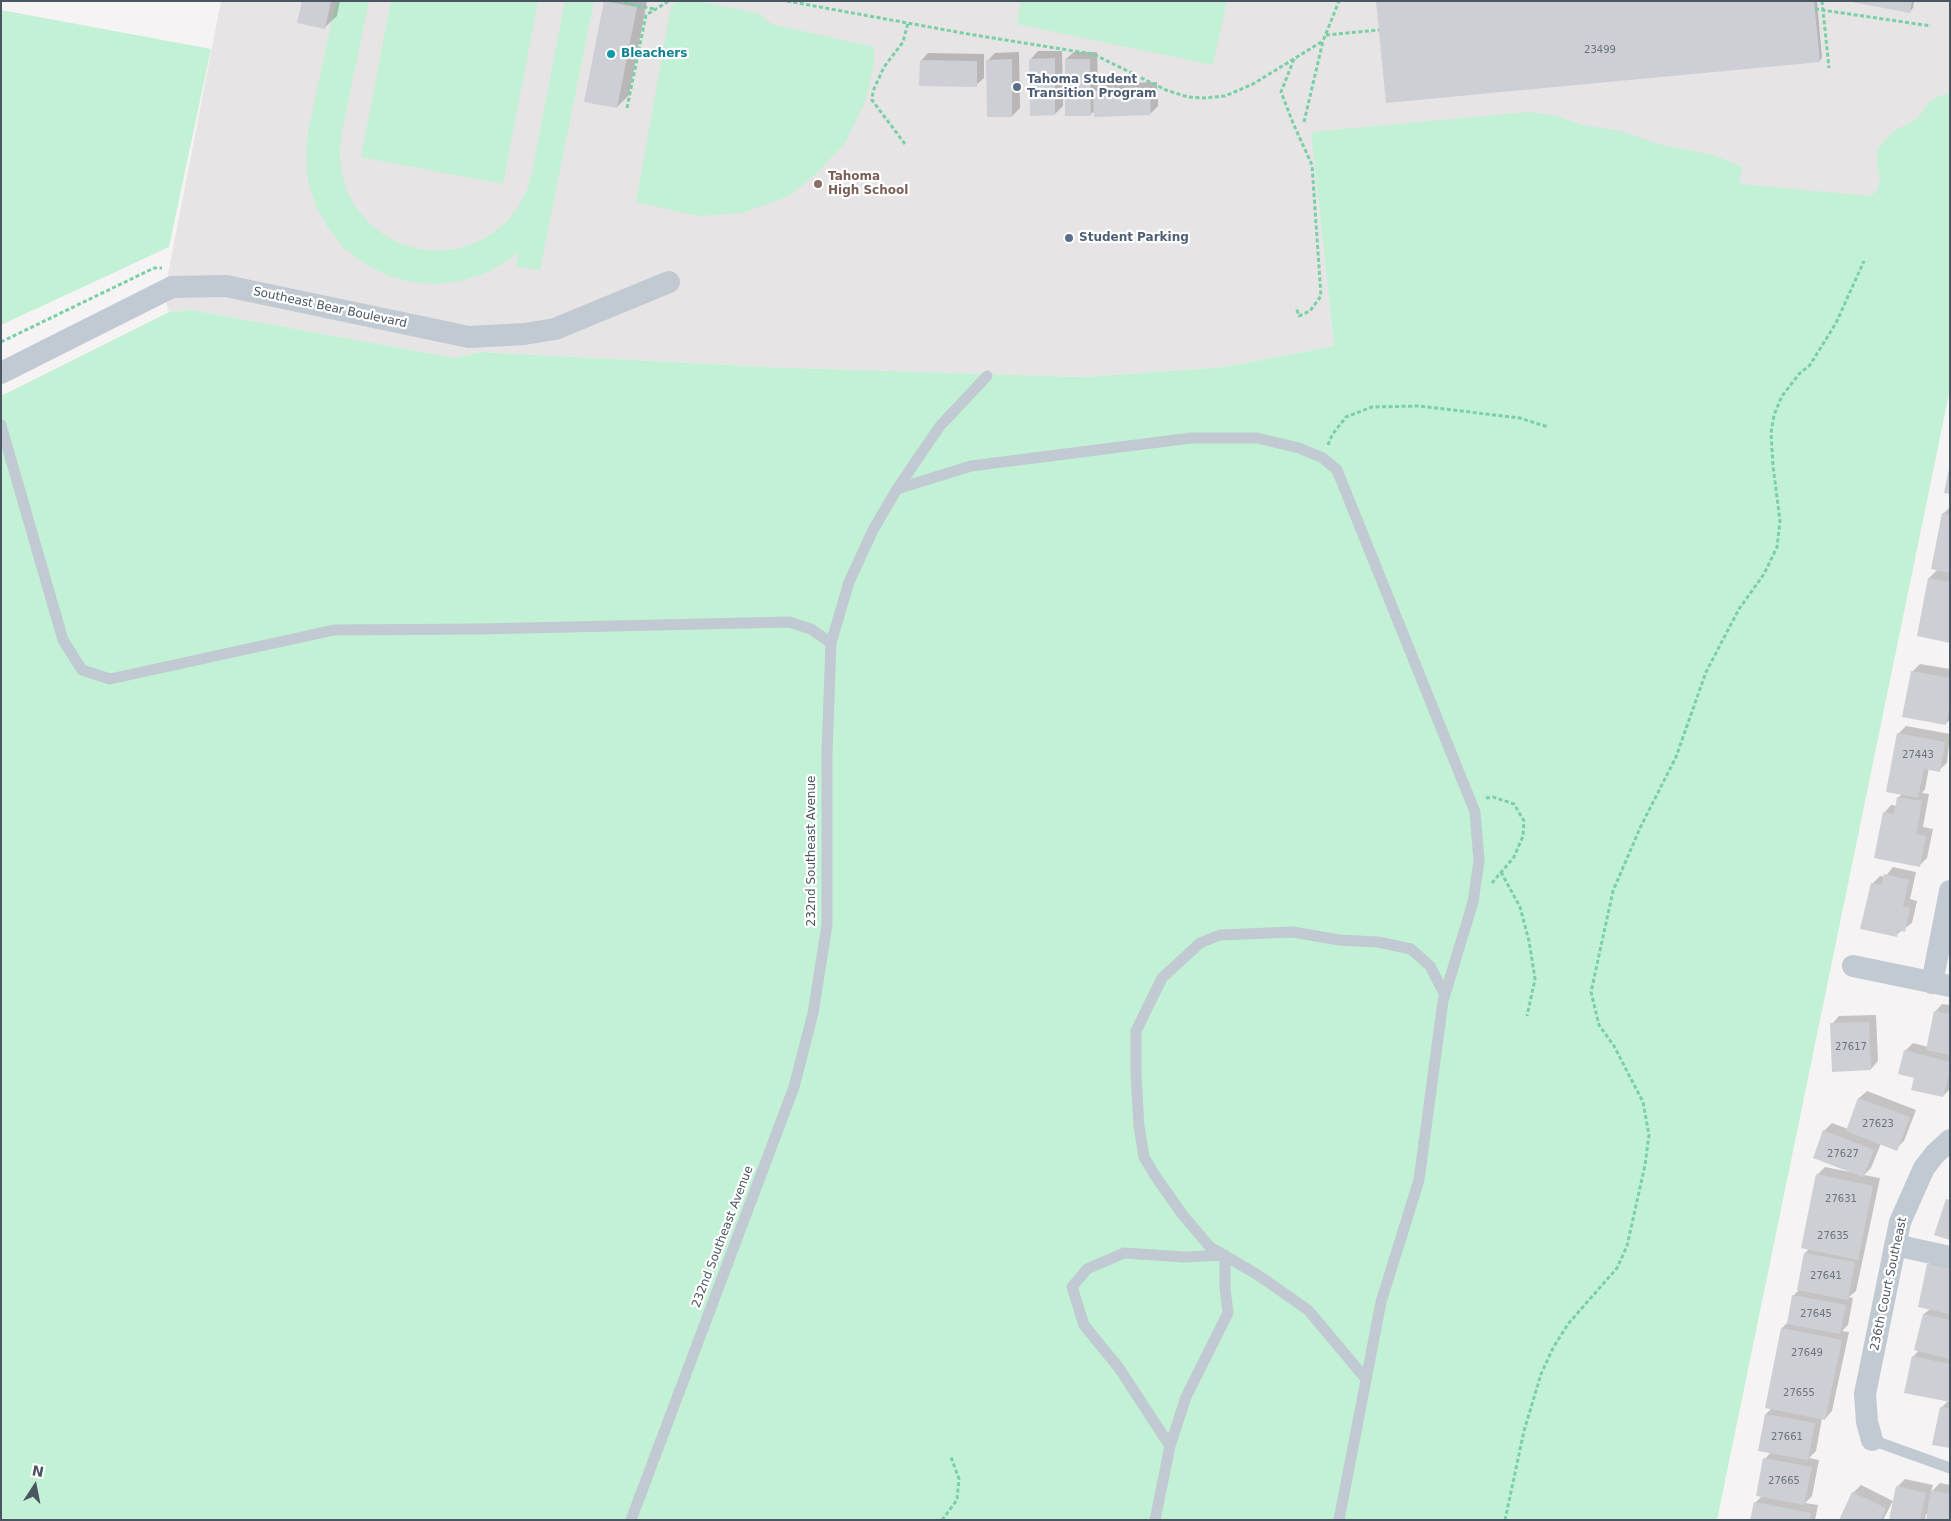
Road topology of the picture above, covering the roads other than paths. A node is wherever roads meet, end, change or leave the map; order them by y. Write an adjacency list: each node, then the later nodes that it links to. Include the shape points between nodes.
1 (669, 282): 2 (street, Southeast Bear Boulevard, via 555,329 470,338 226,286 172,287)
2 (1, 373)
3 (987, 376): 5 (lane, 232nd Southeast Avenue, via 940,426)
4 (1, 425): 6 (lane, via 63,640 82,670 110,679 334,630 788,622 811,629)
5 (897, 489): 6 (lane, 232nd Southeast Avenue, via 873,530 849,582); 10 (lane, via 971,466 1191,438 1257,438 1299,448 1323,458 1337,470 1475,812 1479,861 1473,902)
6 (831, 643): 19 (lane, 232nd Southeast Avenue, via 827,925 814,1012 794,1087)
7 (1950, 891): 9 (street)
8 (1853, 966): 9 (street)
9 (1941, 985)
10 (1445, 995): 13 (lane, via 1430,966 1411,949 1294,932 1220,935 1200,943 1162,978 1136,1031 1138,1118 1144,1156 1182,1214 1210,1247); 15 (lane, via 1419,1180 1381,1302)
11 (1950, 1140): 12 (street, 236th Court Southeast, via 1924,1168 1900,1222)
12 (1895, 1245): 14 (street); 16 (street, 236th Court Southeast, via 1865,1394)
13 (1225, 1255): 15 (lane, via 1308,1310); 17 (lane, via 1228,1313 1186,1397); 17 (lane, via 1184,1257 1124,1253 1087,1270 1072,1287 1084,1325 1119,1368)
14 (1950, 1257)
15 (1366, 1379): 21 (lane)
16 (1872, 1440): 18 (lane)
17 (1170, 1446): 20 (lane)
18 (1950, 1468)
19 (631, 1520)
20 (1155, 1520)
21 (1339, 1520)

